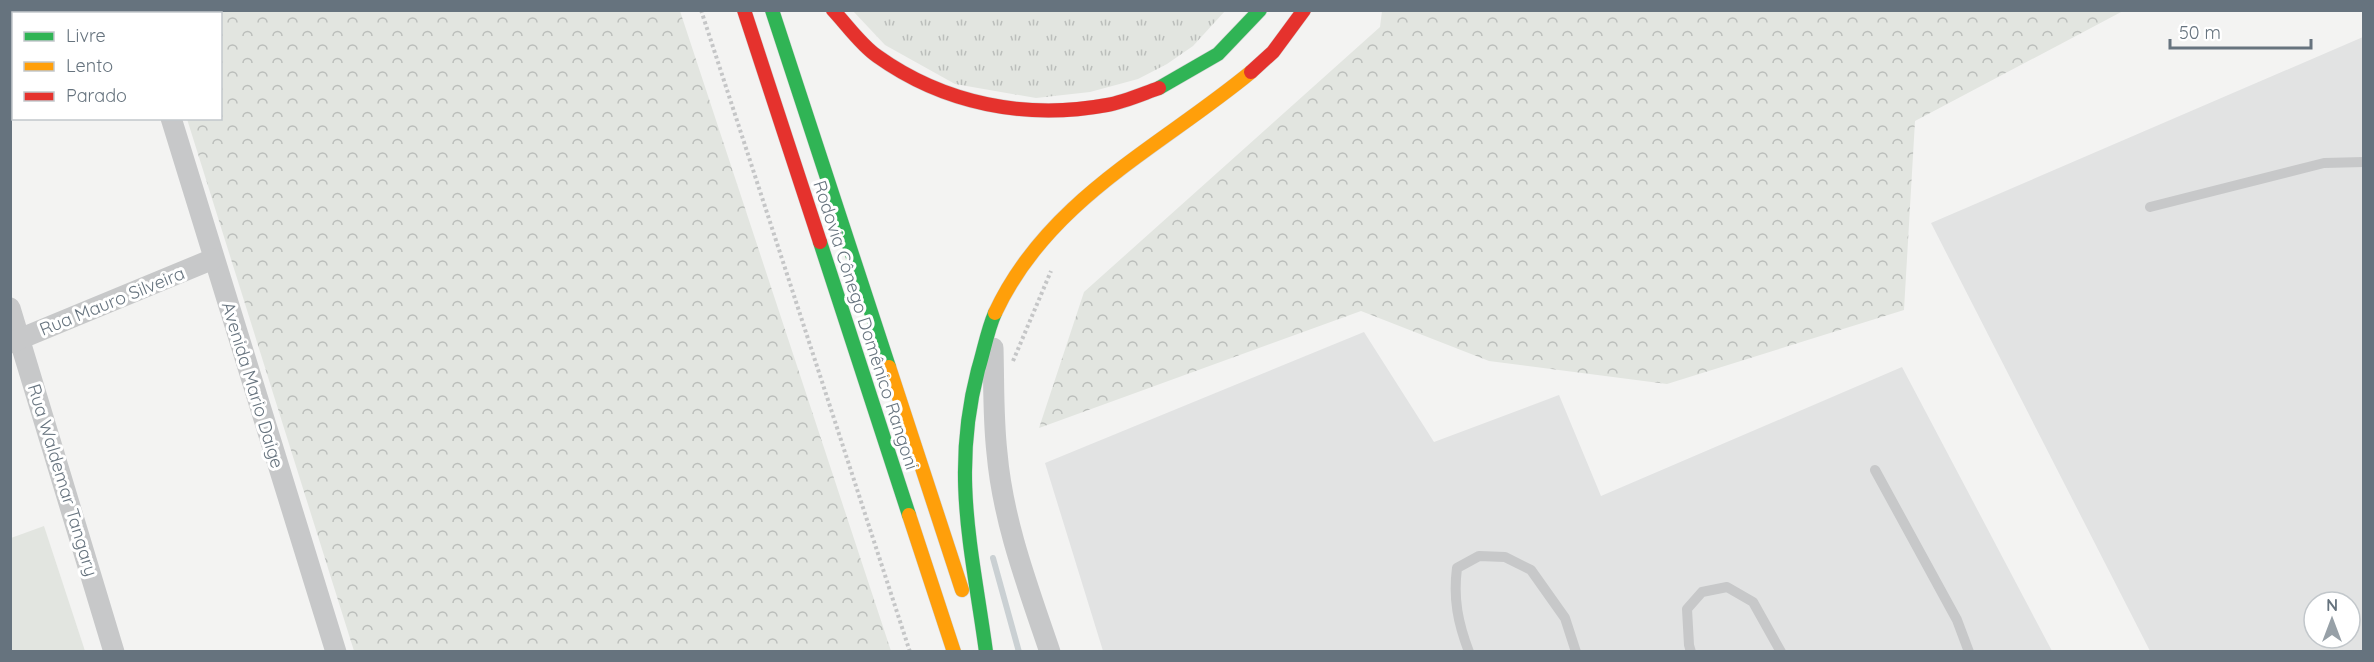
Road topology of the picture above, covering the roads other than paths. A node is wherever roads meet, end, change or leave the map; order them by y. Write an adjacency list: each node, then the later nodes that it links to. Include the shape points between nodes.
1 (744, 10): 16 (highway, Rodovia Cônego Domênico Rangoni)
2 (772, 10): 17 (highway, Rodovia Cônego Domênico Rangoni)
3 (833, 10): 4 (highway, via 872,52 910,78 952,97 1044,113 1104,106 1157,92 1222,53)
4 (1260, 10)
5 (1305, 10): 11 (highway, via 1284,40 1245,78 1117,169 1063,216 1021,268)
6 (172, 120): 9 (street, Avenida Mario Daige)
7 (2364, 162): 8 (lane, via 2324,163)
8 (2150, 207)
9 (213, 259): 12 (street, Rua Mauro Silveira); 15 (street, Avenida Mario Daige)
10 (10, 308): 12 (street, Rua Waldemar Tangary)
11 (992, 320): 17 (highway, via 969,411 963,464); 18 (street, via 1002,488 1017,553)
12 (15, 341): 14 (street, Rua Waldemar Tangary)
13 (1875, 470): 23 (lane)
14 (114, 651)
15 (336, 651)
16 (954, 651)
17 (984, 651)
18 (1050, 651)
19 (1469, 651): 20 (lane, via 1457,620 1454,589 1457,568 1479,556 1505,557 1531,570 1565,618)
20 (1576, 651)
21 (1691, 651): 22 (lane, via 1687,609 1702,592 1726,587 1753,602)
22 (1781, 651)
23 (1969, 651)

